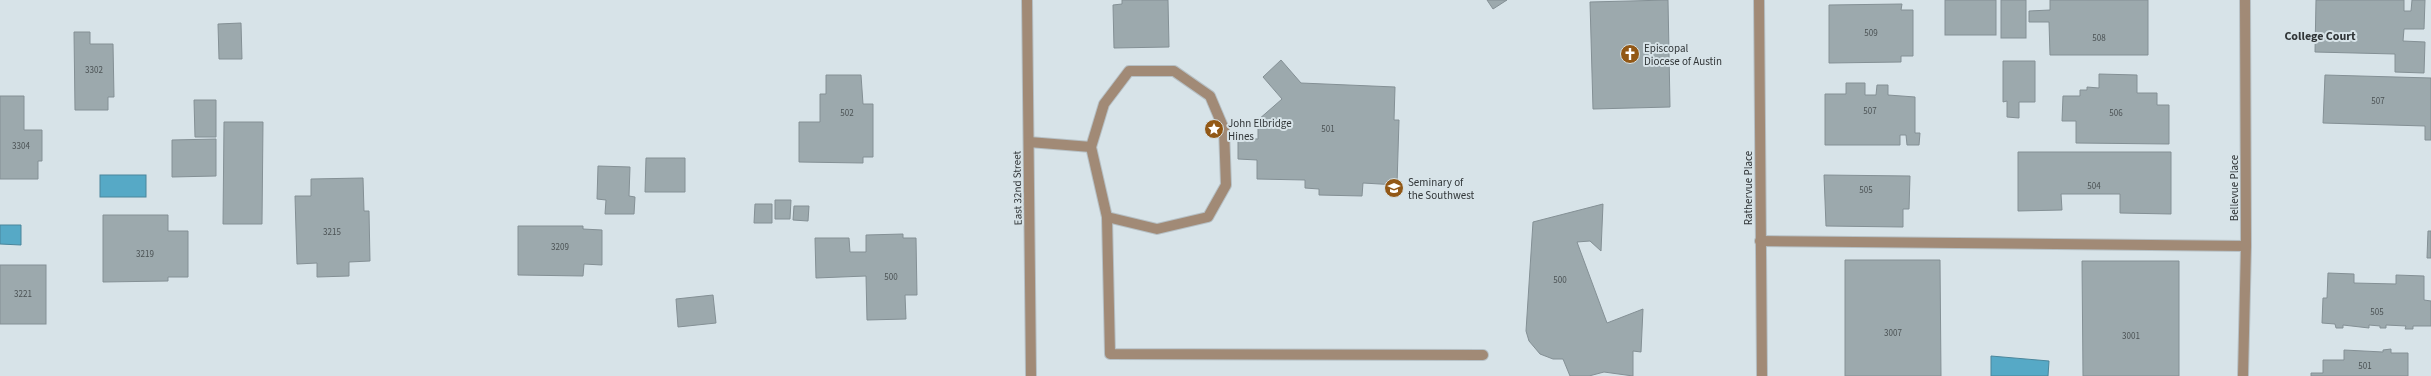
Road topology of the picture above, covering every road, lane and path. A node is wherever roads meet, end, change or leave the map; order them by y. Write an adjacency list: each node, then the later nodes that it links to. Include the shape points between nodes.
1 (1027, 0): 4 (street, East 32nd Street)
2 (1759, 0): 7 (street, Rathervue Place)
3 (2245, 0): 8 (street, Bellevue Place)
4 (1028, 142): 5 (street); 10 (street, East 32nd Street)
5 (1091, 147): 6 (street); 6 (street, via 1104,104 1129,71 1174,70 1210,96 1224,129 1226,184 1208,217 1157,229)
6 (1107, 218): 9 (street, via 1110,354)
7 (1760, 241): 8 (street); 11 (street, Rathervue Place)
8 (2246, 246): 12 (street, Bellevue Place)
9 (1483, 354)
10 (1031, 376)
11 (1762, 376)
12 (2243, 376)

